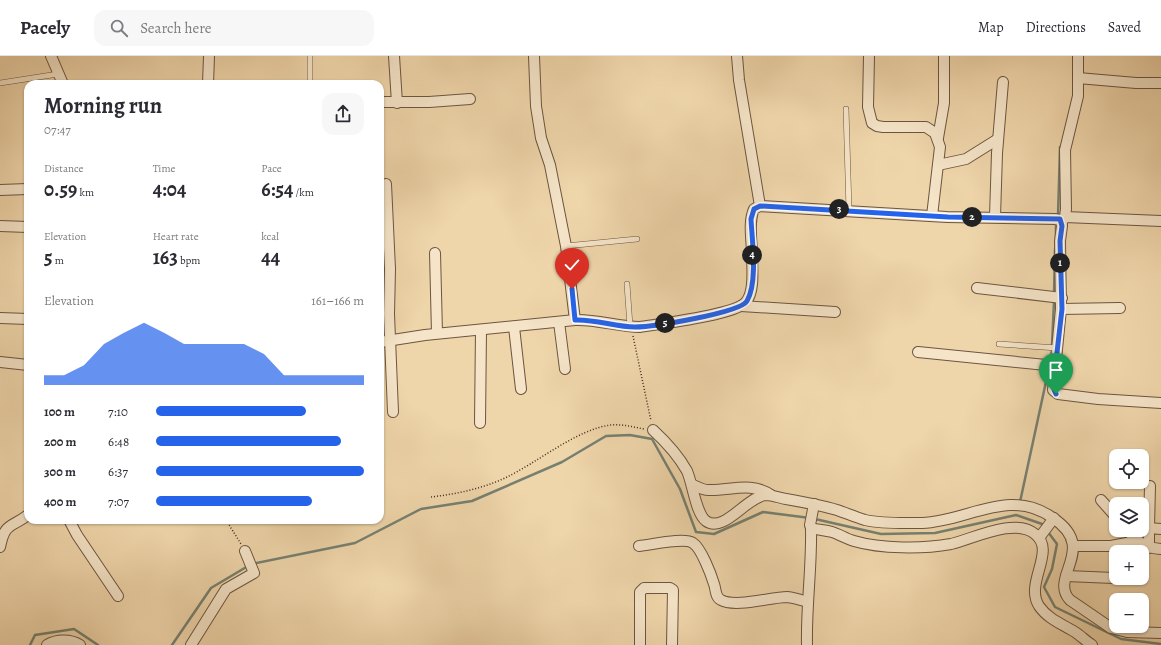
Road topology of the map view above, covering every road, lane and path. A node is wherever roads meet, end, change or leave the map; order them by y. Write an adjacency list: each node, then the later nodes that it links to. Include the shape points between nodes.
1 (51, 56): 10 (street)
2 (209, 56): 13 (street)
3 (310, 56): 14 (lane)
4 (394, 56): 20 (street)
5 (534, 56): 37 (street, via 534,89 540,138 549,160)
6 (737, 56): 28 (street)
7 (869, 56): 22 (street, via 868,107 872,123 883,127 926,127)
8 (944, 56): 22 (street, via 943,114)
9 (1078, 56): 11 (street)
10 (58, 74): 12 (street); 16 (lane)
11 (1078, 78): 17 (street); 32 (street, via 1078,96 1065,150)
12 (60, 80)
13 (208, 80)
14 (310, 80)
15 (1003, 82): 23 (street)
16 (0, 83)
17 (1161, 83)
18 (470, 99): 20 (street)
19 (384, 102): 20 (street)
20 (396, 103)
21 (846, 109): 29 (lane)
22 (938, 138): 24 (street)
23 (998, 139): 24 (street, via 966,159); 31 (street)
24 (938, 165): 30 (street)
25 (386, 184): 54 (street)
26 (24, 189): 27 (street)
27 (0, 190)
28 (760, 206): 29 (street); 42 (street, via 754,209 751,219 752,283 747,302)
29 (850, 210): 30 (street)
30 (932, 216): 31 (street)
31 (995, 217): 32 (street)
32 (1060, 219): 33 (street); 41 (street)
33 (1161, 221)
34 (0, 226): 35 (street)
35 (24, 227)
36 (637, 239): 37 (lane)
37 (566, 246): 48 (street)
38 (434, 253): 53 (street)
39 (627, 284): 50 (lane)
40 (977, 288): 41 (street)
41 (1062, 298): 44 (street)
42 (742, 306): 45 (street); 50 (street, via 722,313)
43 (1120, 308): 44 (street)
44 (1062, 309): 57 (street)
45 (835, 312)
46 (0, 318): 47 (street)
47 (24, 319)
48 (575, 320): 49 (street); 50 (street, via 590,319)
49 (559, 322): 51 (street); 62 (street)
50 (631, 326): 67 (path)
51 (514, 327): 52 (street); 63 (street)
52 (481, 330): 53 (street); 66 (street)
53 (437, 333): 54 (street)
54 (391, 340): 55 (street); 65 (street)
55 (384, 341)
56 (999, 344): 57 (lane)
57 (1058, 348): 61 (street)
58 (918, 352): 61 (street)
59 (0, 362): 60 (street)
60 (24, 365)
61 (1056, 366): 64 (street, via 1053,387 1054,392 1058,394)
62 (566, 369)
63 (521, 389)
64 (1161, 403)
65 (394, 412)
66 (480, 423)
67 (653, 430): 68 (street, via 675,452); 70 (path, via 625,425 592,429 505,478 474,490)
68 (693, 485): 71 (street, via 708,490 760,488); 71 (street, via 700,514 710,523 729,519 756,497)
69 (1150, 486): 80 (street)
70 (431, 497)
71 (775, 497): 73 (street)
72 (1101, 500): 74 (street)
73 (813, 506): 76 (street, via 872,521 910,523 936,521 996,506 1020,505); 79 (street)
74 (1109, 509)
75 (24, 518): 88 (street, via 6,529)
76 (1053, 519): 82 (street); 87 (street, via 1069,533)
77 (71, 524): 94 (street)
78 (228, 524): 91 (path)
79 (810, 526): 82 (street, via 854,541 895,547 942,545 1016,528 1026,529); 95 (street, via 811,580)
80 (1149, 528): 81 (street)
81 (1161, 529)
82 (1041, 536): 103 (street, via 1043,552 1034,588 1038,605 1052,620 1075,632)
83 (1133, 537): 84 (street)
84 (1137, 541): 85 (street); 87 (street, via 1111,546)
85 (1144, 545)
86 (639, 546): 95 (street, via 688,541 694,544 702,556 716,596 721,600 737,602 787,597)
87 (1073, 546): 92 (street)
88 (0, 547)
89 (1149, 548): 90 (street)
90 (1161, 549)
91 (246, 553): 99 (street, via 254,573 226,589)
92 (1066, 576): 93 (street); 96 (street, via 1063,588 1066,596 1100,622 1118,631)
93 (1109, 578)
94 (118, 596)
95 (808, 602): 102 (street)
96 (1161, 633)
97 (47, 645): 98 (street, via 72,641)
98 (80, 645)
99 (191, 645)
100 (640, 645): 101 (street, via 640,592 644,588 673,590)
101 (672, 645)
102 (807, 645)
103 (1092, 645)

